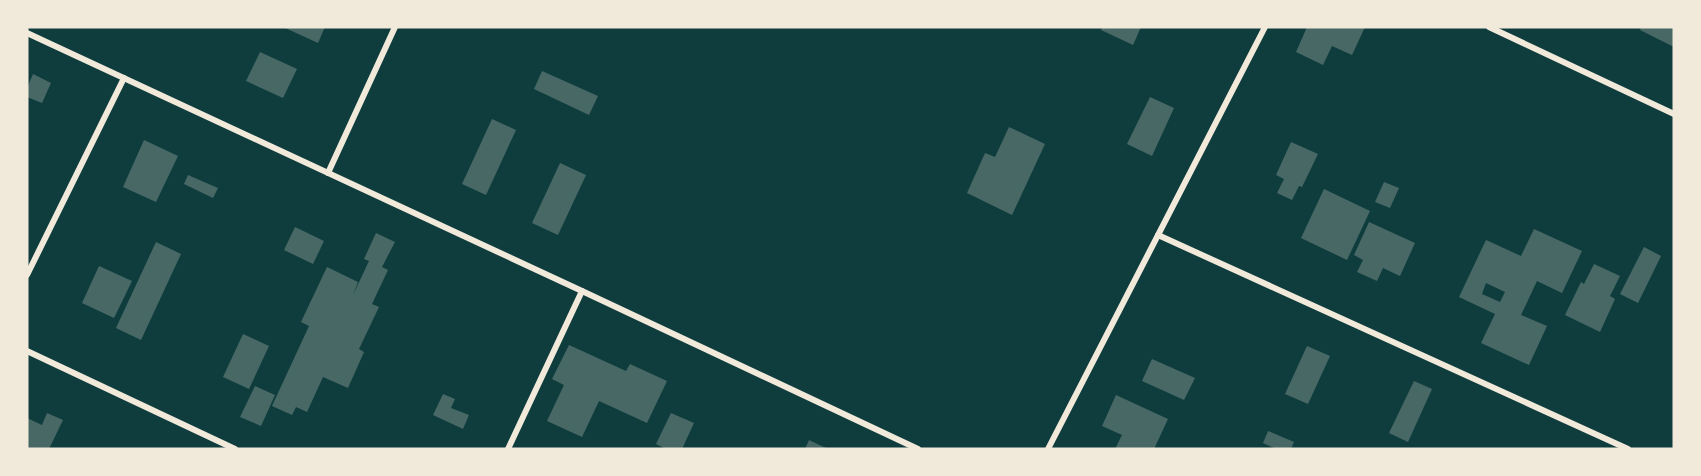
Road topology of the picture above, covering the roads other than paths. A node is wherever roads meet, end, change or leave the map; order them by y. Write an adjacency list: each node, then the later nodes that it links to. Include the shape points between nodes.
1 (395, 27): 7 (street)
2 (1265, 27): 8 (street)
3 (1489, 27): 6 (street)
4 (27, 33): 5 (street)
5 (124, 78): 7 (street); 9 (street)
6 (1674, 114)
7 (328, 173): 10 (street)
8 (1158, 235): 15 (street); 16 (street)
9 (27, 275)
10 (582, 291): 13 (street); 14 (street)
11 (27, 351): 12 (street)
12 (235, 449)
13 (508, 449)
14 (918, 449)
15 (1048, 449)
16 (1628, 449)

